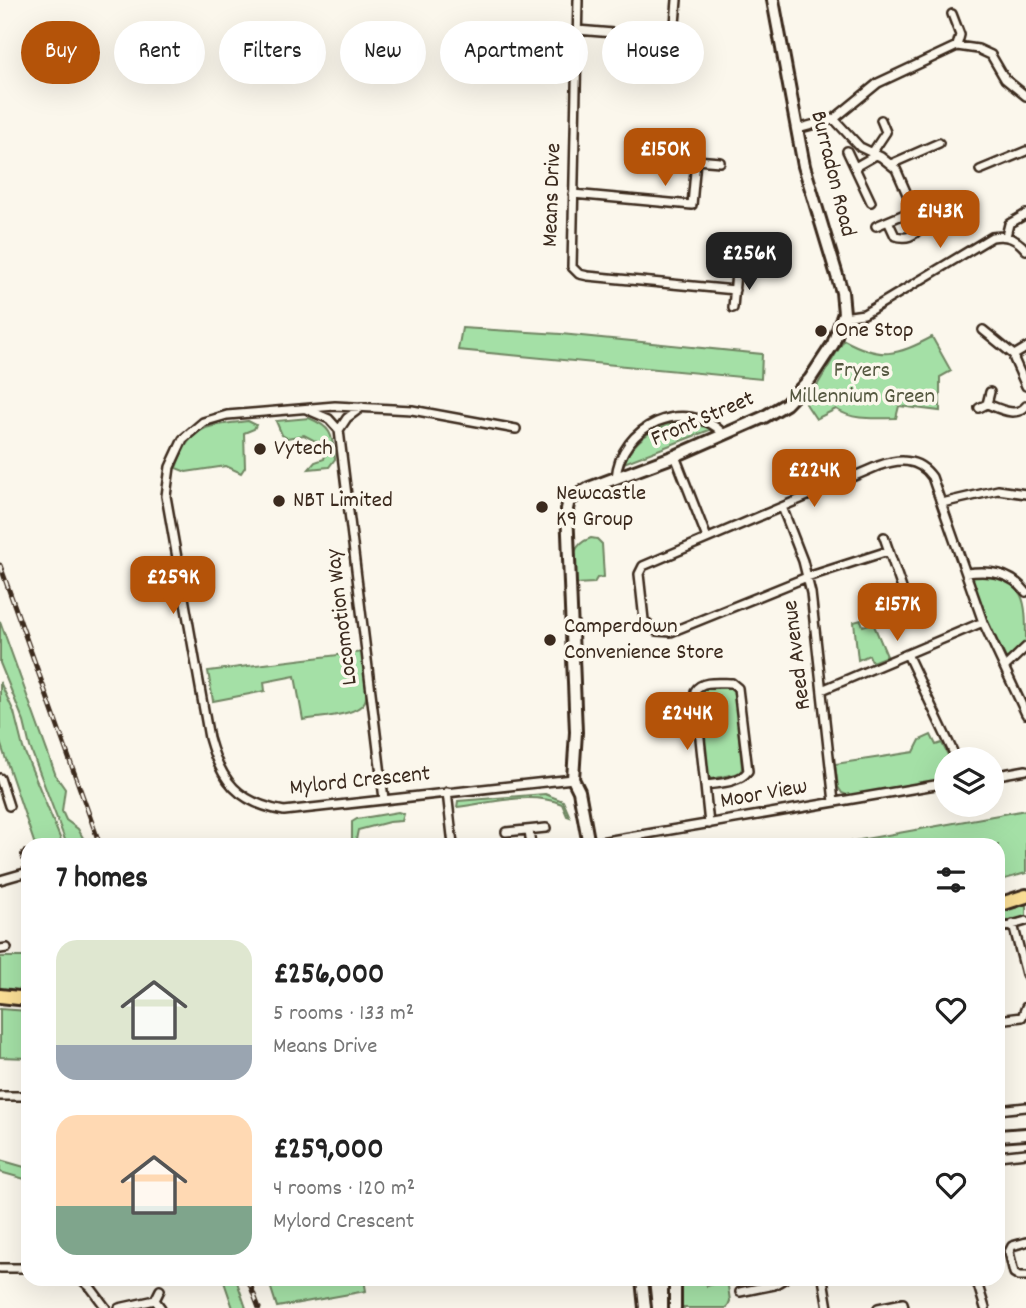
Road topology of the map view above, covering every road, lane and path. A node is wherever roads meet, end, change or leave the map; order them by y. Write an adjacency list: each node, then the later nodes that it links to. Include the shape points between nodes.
1 (578, 0): 5 (street, Means Drive)
2 (677, 0): 6 (street)
3 (773, 0): 12 (main road, Burradon Road)
4 (952, 13): 7 (street, via 960,35)
5 (577, 21)
6 (675, 21)
7 (957, 46): 9 (street, via 991,55 1005,79); 10 (street, via 878,83)
8 (576, 84): 21 (street, Means Drive)
9 (1026, 96)
10 (834, 119): 12 (street); 16 (street)
11 (881, 120): 16 (street, via 886,132)
12 (797, 130): 34 (main road, Burradon Road, via 842,292)
13 (939, 143): 18 (street)
14 (847, 151): 19 (street)
15 (1026, 152): 20 (street)
16 (874, 154): 18 (street); 19 (street)
17 (720, 162): 21 (street, via 696,160 692,205)
18 (891, 164): 23 (street)
19 (855, 167): 22 (street)
20 (980, 170)
21 (573, 194): 32 (street, Means Drive, via 571,261 579,274)
22 (871, 202)
23 (914, 211): 25 (street); 25 (street, via 921,227 905,239 895,236)
24 (1026, 214): 27 (street, via 1009,225)
25 (888, 221): 26 (street)
26 (876, 226)
27 (1006, 236): 28 (street); 34 (street, via 987,239 864,314)
28 (1026, 250)
29 (716, 271): 30 (street)
30 (736, 272): 31 (street); 32 (street)
31 (747, 274)
32 (735, 290): 33 (street)
33 (733, 308)
34 (844, 317): 47 (main road, Front Street, via 823,361 792,399)
35 (983, 330): 37 (street)
36 (1026, 348): 37 (street)
37 (1015, 356): 38 (street)
38 (1026, 386)
39 (990, 392): 40 (street)
40 (987, 404): 43 (street); 44 (street, via 1013,413)
41 (300, 407): 42 (street, Mylord Crescent); 46 (street, via 329,419); 75 (street, Mylord Crescent, via 203,422 183,439 170,467 166,496 209,738 229,783 244,798 269,808 292,810)
42 (362, 407): 45 (street, Mylord Crescent, via 412,410); 46 (street)
43 (979, 408)
44 (1025, 410)
45 (516, 429)
46 (339, 430): 75 (street, Locomotion Way)
47 (724, 435): 48 (main road, Front Street); 49 (street, via 708,423 690,418 654,423 624,449)
48 (675, 456): 49 (main road, Front Street); 54 (street)
49 (616, 478): 70 (main road, Front Street, via 576,494 567,509 576,732)
50 (1026, 494): 51 (street, via 989,491)
51 (942, 503): 52 (street, via 926,469 902,460); 56 (street)
52 (782, 507): 54 (street); 57 (street, Reed Avenue)
53 (884, 537): 55 (street)
54 (707, 538): 57 (street, via 640,569 644,620 652,629 671,632)
55 (888, 551): 57 (street); 59 (street)
56 (966, 573): 58 (street, via 984,570 1005,575); 60 (street)
57 (807, 577): 64 (street, Reed Avenue)
58 (1026, 592)
59 (905, 597)
60 (983, 622): 62 (street); 63 (street)
61 (1026, 647): 63 (street)
62 (907, 654): 64 (street); 66 (street)
63 (1005, 667): 65 (street)
64 (822, 690): 76 (street, Reed Avenue)
65 (1026, 713)
66 (951, 747)
67 (1026, 770): 68 (street)
68 (1004, 774)
69 (0, 778): 73 (street)
70 (573, 779): 74 (street, Mylord Crescent); 84 (main road)
71 (705, 785): 71 (street, via 734,780 748,771 736,684 703,684 695,691); 78 (street)
72 (934, 785): 76 (street, Moor View)
73 (2, 792): 77 (street)
74 (447, 792): 75 (street, Mylord Crescent); 82 (street)
75 (384, 799)
76 (834, 802): 78 (street, Moor View)
77 (9, 806)
78 (709, 824): 85 (street, Moor View)
79 (546, 828): 80 (street)
80 (529, 830): 81 (street); 83 (street)
81 (506, 832)
82 (452, 838)
83 (530, 838)
84 (588, 838)
85 (629, 838)
86 (21, 874): 87 (street)
87 (0, 880)
88 (1026, 897): 89 (main road)
89 (1005, 903)
90 (1026, 921): 91 (street)
91 (1013, 924): 92 (street); 93 (street)
92 (1005, 927)
93 (1026, 974)
94 (0, 996): 95 (main road)
95 (21, 998)
96 (1026, 1007): 98 (street)
97 (1005, 1019): 98 (street)
98 (1024, 1020)
99 (0, 1096): 100 (street)
100 (21, 1096)
101 (1026, 1107): 102 (street)
102 (1005, 1109)
103 (1026, 1133): 104 (main road)
104 (1005, 1135)
105 (1026, 1153): 106 (street)
106 (1005, 1155)
107 (1026, 1242): 110 (street, via 1012,1246 1009,1252 1014,1273)
108 (0, 1268): 109 (street)
109 (21, 1268)
110 (1026, 1276)
111 (89, 1286): 120 (street)
112 (643, 1286): 123 (main road)
113 (675, 1286): 124 (main road)
114 (769, 1286): 118 (street)
115 (823, 1286): 125 (street)
116 (978, 1286): 128 (street)
117 (160, 1290): 119 (street)
118 (740, 1292)
119 (155, 1300): 121 (street); 122 (street)
120 (106, 1308)
121 (119, 1308)
122 (161, 1308)
123 (645, 1308)
124 (675, 1308)
125 (828, 1308)
126 (878, 1308): 127 (street, via 903,1303)
127 (904, 1308)
128 (985, 1308)

